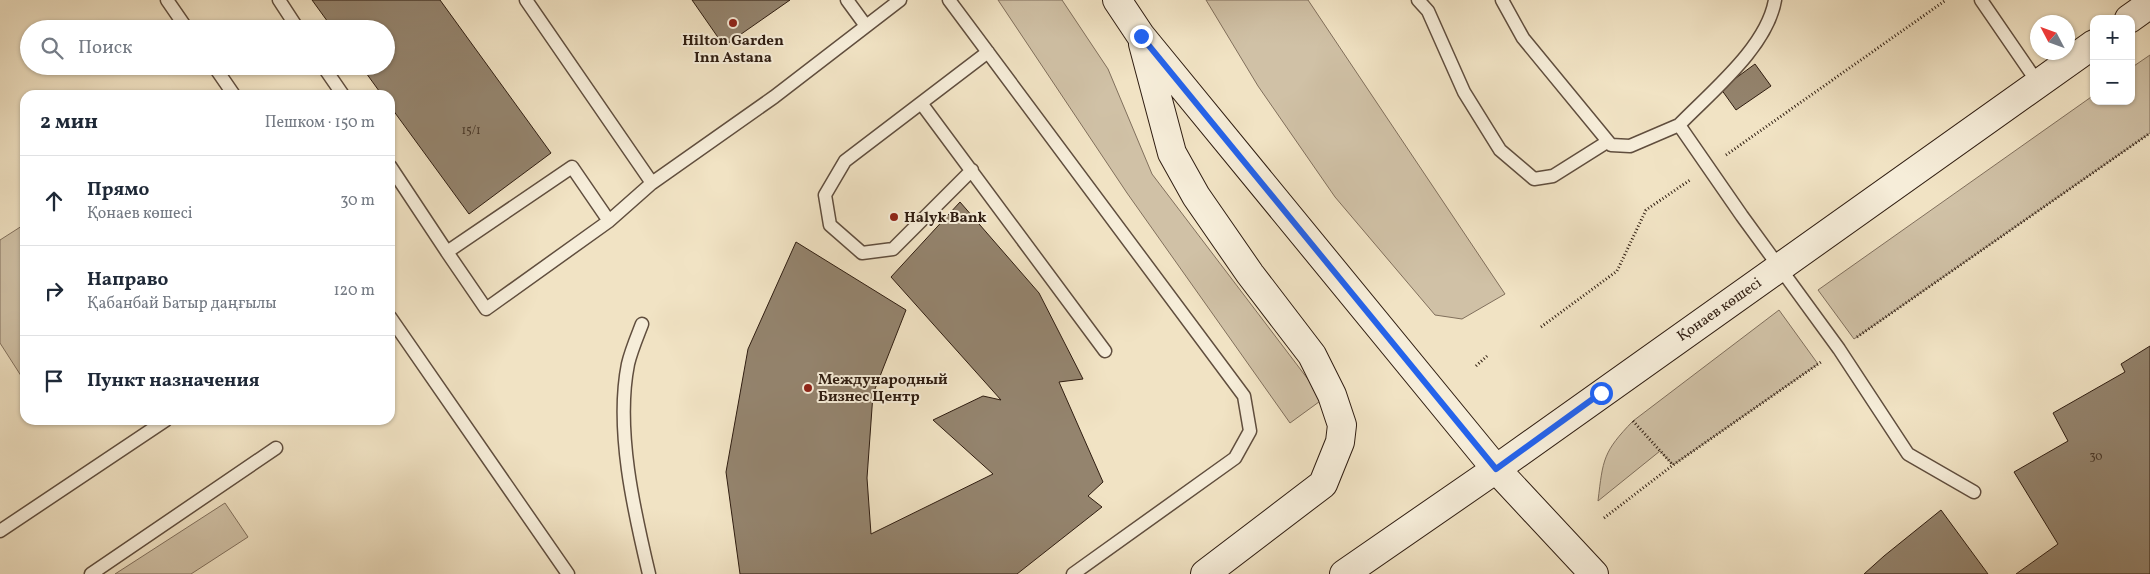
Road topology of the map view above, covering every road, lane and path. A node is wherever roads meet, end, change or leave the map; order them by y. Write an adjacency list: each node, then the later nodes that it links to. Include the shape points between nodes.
1 (167, 0): 15 (lane)
2 (279, 0): 16 (lane)
3 (526, 0): 33 (lane)
4 (847, 0): 17 (lane)
5 (900, 0): 17 (lane)
6 (950, 0): 20 (lane)
7 (1117, 0): 18 (main road)
8 (1418, 0): 29 (lane, via 1428,11 1464,92 1500,150 1534,179 1553,176)
9 (1502, 0): 29 (lane, via 1523,38)
10 (1775, 0): 27 (lane, via 1769,24 1758,43)
11 (1946, 0): 30 (path)
12 (1981, 0): 23 (lane)
13 (2150, 4): 14 (main road)
14 (2135, 15)
15 (181, 20)
16 (292, 20)
17 (866, 26): 33 (lane, via 774,97)
18 (1141, 36): 48 (main road); 56 (main road, via 1172,153 1250,274 1312,355 1332,395 1342,425 1340,442 1323,484)
19 (2090, 47): 23 (main road, Қонаев көшесі)
20 (988, 52): 26 (lane); 55 (lane, via 1244,396 1250,431 1235,458)
21 (220, 75): 24 (lane)
22 (329, 75): 25 (lane)
23 (2038, 83): 36 (main road, Қонаев көшесі)
24 (231, 90)
25 (339, 90)
26 (922, 103): 31 (lane); 31 (lane, via 845,161 825,194 830,225 862,253 893,249)
27 (1679, 125): 29 (lane, via 1630,146); 30 (lane)
28 (2150, 133): 40 (path)
29 (1607, 142)
30 (1708, 167): 36 (lane); 39 (path, via 1646,210 1617,271)
31 (972, 170): 41 (lane)
32 (395, 174): 35 (lane)
33 (652, 182): 34 (lane)
34 (608, 221): 35 (lane, via 572,167); 35 (lane, via 486,310)
35 (447, 252)
36 (1779, 267): 40 (lane); 48 (main road, Қонаев көшесі)
37 (395, 324): 53 (lane)
38 (642, 324): 54 (lane, via 628,364 624,409 627,465)
39 (1541, 327)
40 (1839, 349): 47 (path); 49 (lane, via 1908,454)
41 (1105, 351)
42 (1487, 356): 43 (path)
43 (1476, 366)
44 (1633, 421): 47 (path)
45 (159, 425): 51 (lane)
46 (276, 448): 52 (lane)
47 (1673, 465): 50 (path)
48 (1496, 469): 57 (main road, Қонаев көшесі); 58 (main road)
49 (1974, 492)
50 (1604, 518)
51 (0, 531)
52 (91, 574)
53 (568, 574)
54 (649, 574)
55 (1073, 574)
56 (1205, 574)
57 (1344, 574)
58 (1594, 574)

